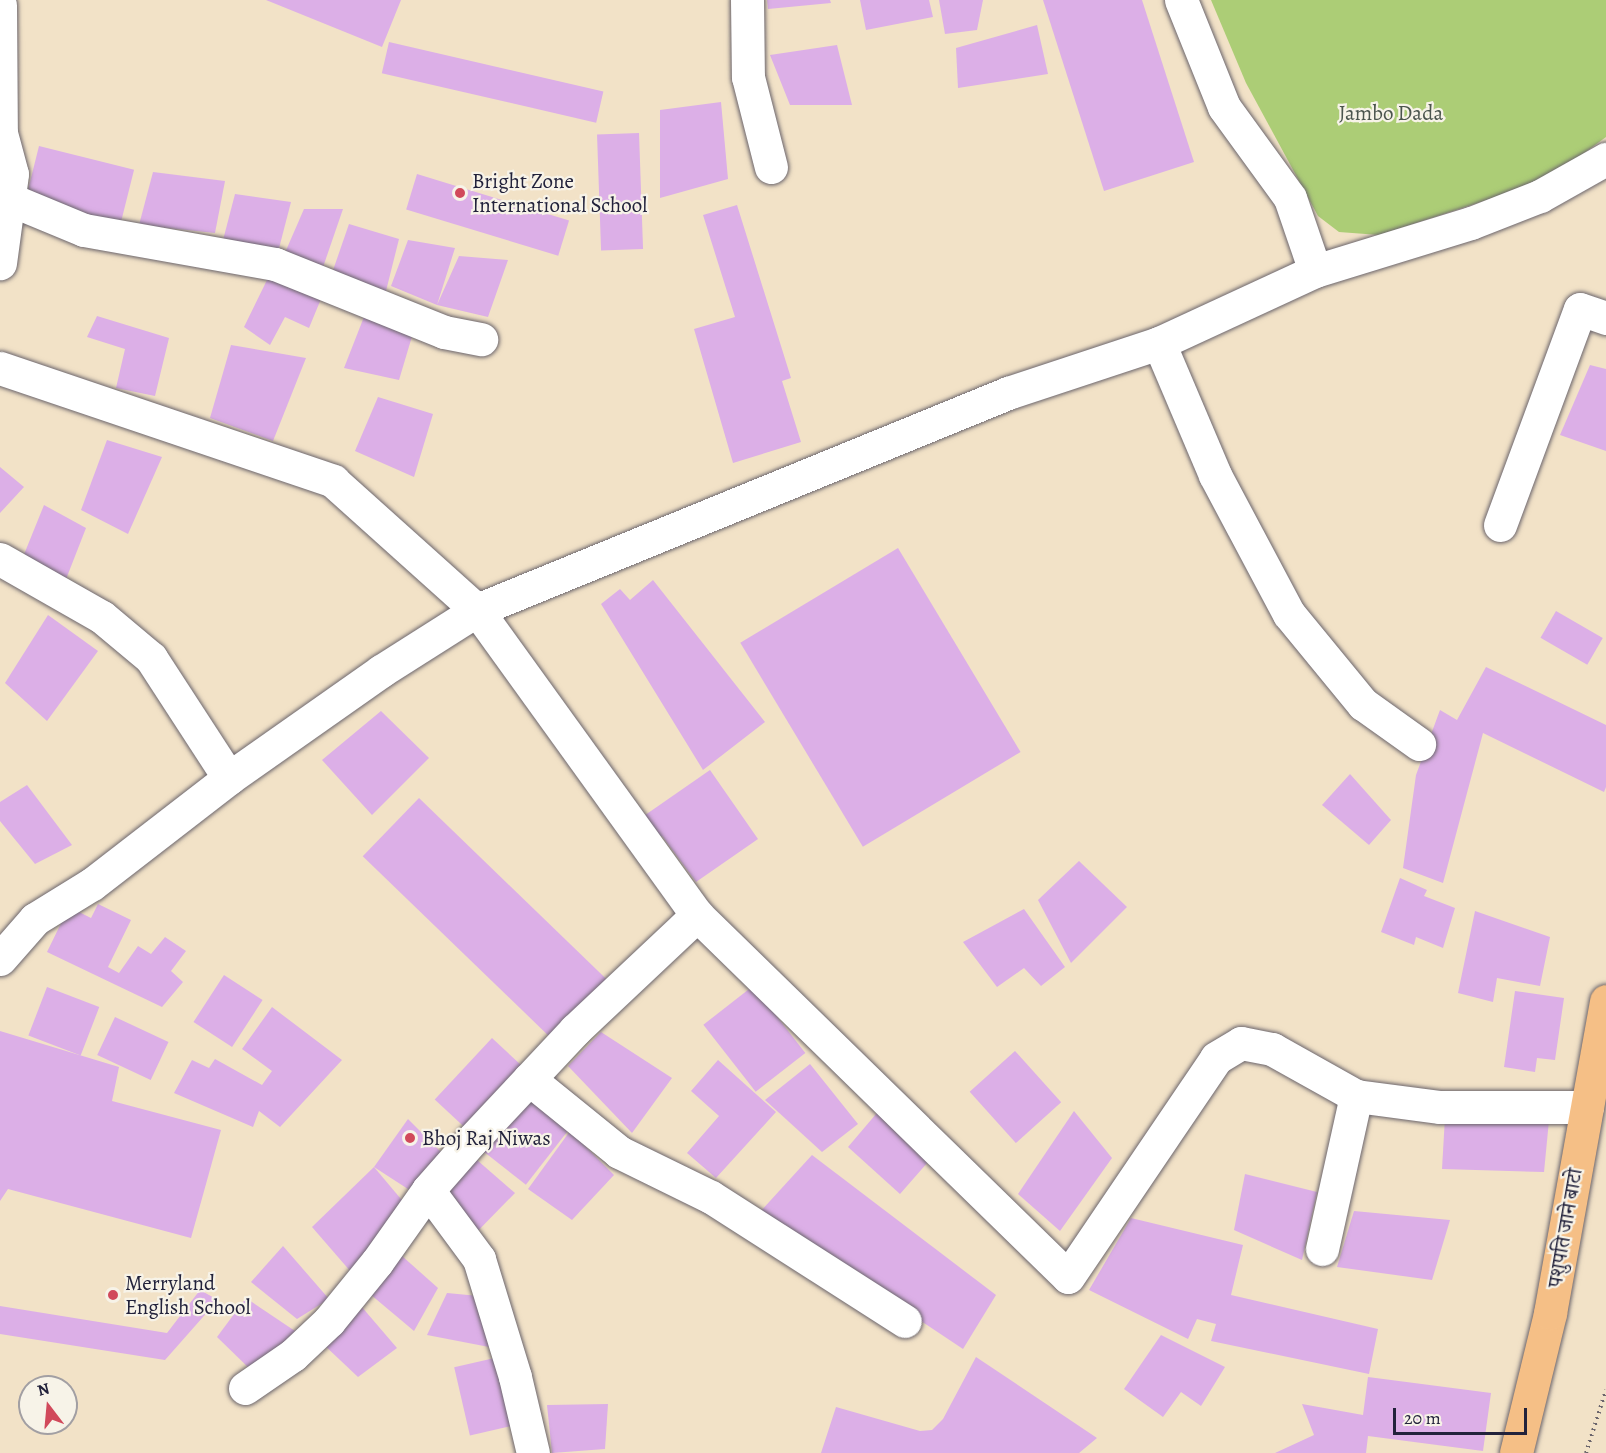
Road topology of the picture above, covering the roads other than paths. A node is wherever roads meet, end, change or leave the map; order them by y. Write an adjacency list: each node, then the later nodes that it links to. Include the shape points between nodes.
1 (747, 0): 6 (street, via 748,77)
2 (1181, 0): 9 (street, via 1224,107 1290,198)
3 (0, 5): 4 (street)
4 (0, 133): 7 (street, via 12,174)
5 (1606, 159): 9 (street, via 1540,196 1471,224)
6 (771, 166)
7 (9, 199): 8 (street); 11 (street, via 84,230 275,264 444,332)
8 (0, 263)
9 (1315, 271): 12 (street)
10 (1606, 318): 14 (street, via 1580,309)
11 (482, 339)
12 (1159, 343): 16 (street, via 1008,393); 17 (street, via 1215,475 1289,614 1363,704)
13 (0, 368): 16 (street, via 333,481)
14 (1500, 525)
15 (0, 559): 18 (street, via 102,617 152,658)
16 (477, 610): 18 (street, via 381,671); 19 (street)
17 (1419, 744)
18 (229, 778): 20 (street, via 92,884 35,919)
19 (697, 915): 23 (street); 24 (street, via 1068,1277 1216,1058 1241,1042 1272,1049)
20 (0, 959)
21 (1606, 1001): 22 (main road, पशुपति जाने बाटो)
22 (1600, 1074): 25 (main road, पशुपति जाने बाटो)
23 (529, 1079): 26 (street); 28 (street, via 619,1152 711,1197)
24 (1356, 1096): 25 (street, via 1440,1107); 27 (street)
25 (1587, 1107): 31 (main road, पशुपति जाने बाटो, via 1550,1313)
26 (428, 1190): 29 (street, via 329,1321 293,1355); 30 (street, via 479,1259 512,1366)
27 (1323, 1249)
28 (905, 1321)
29 (245, 1388)
30 (533, 1453)
31 (1516, 1453)

